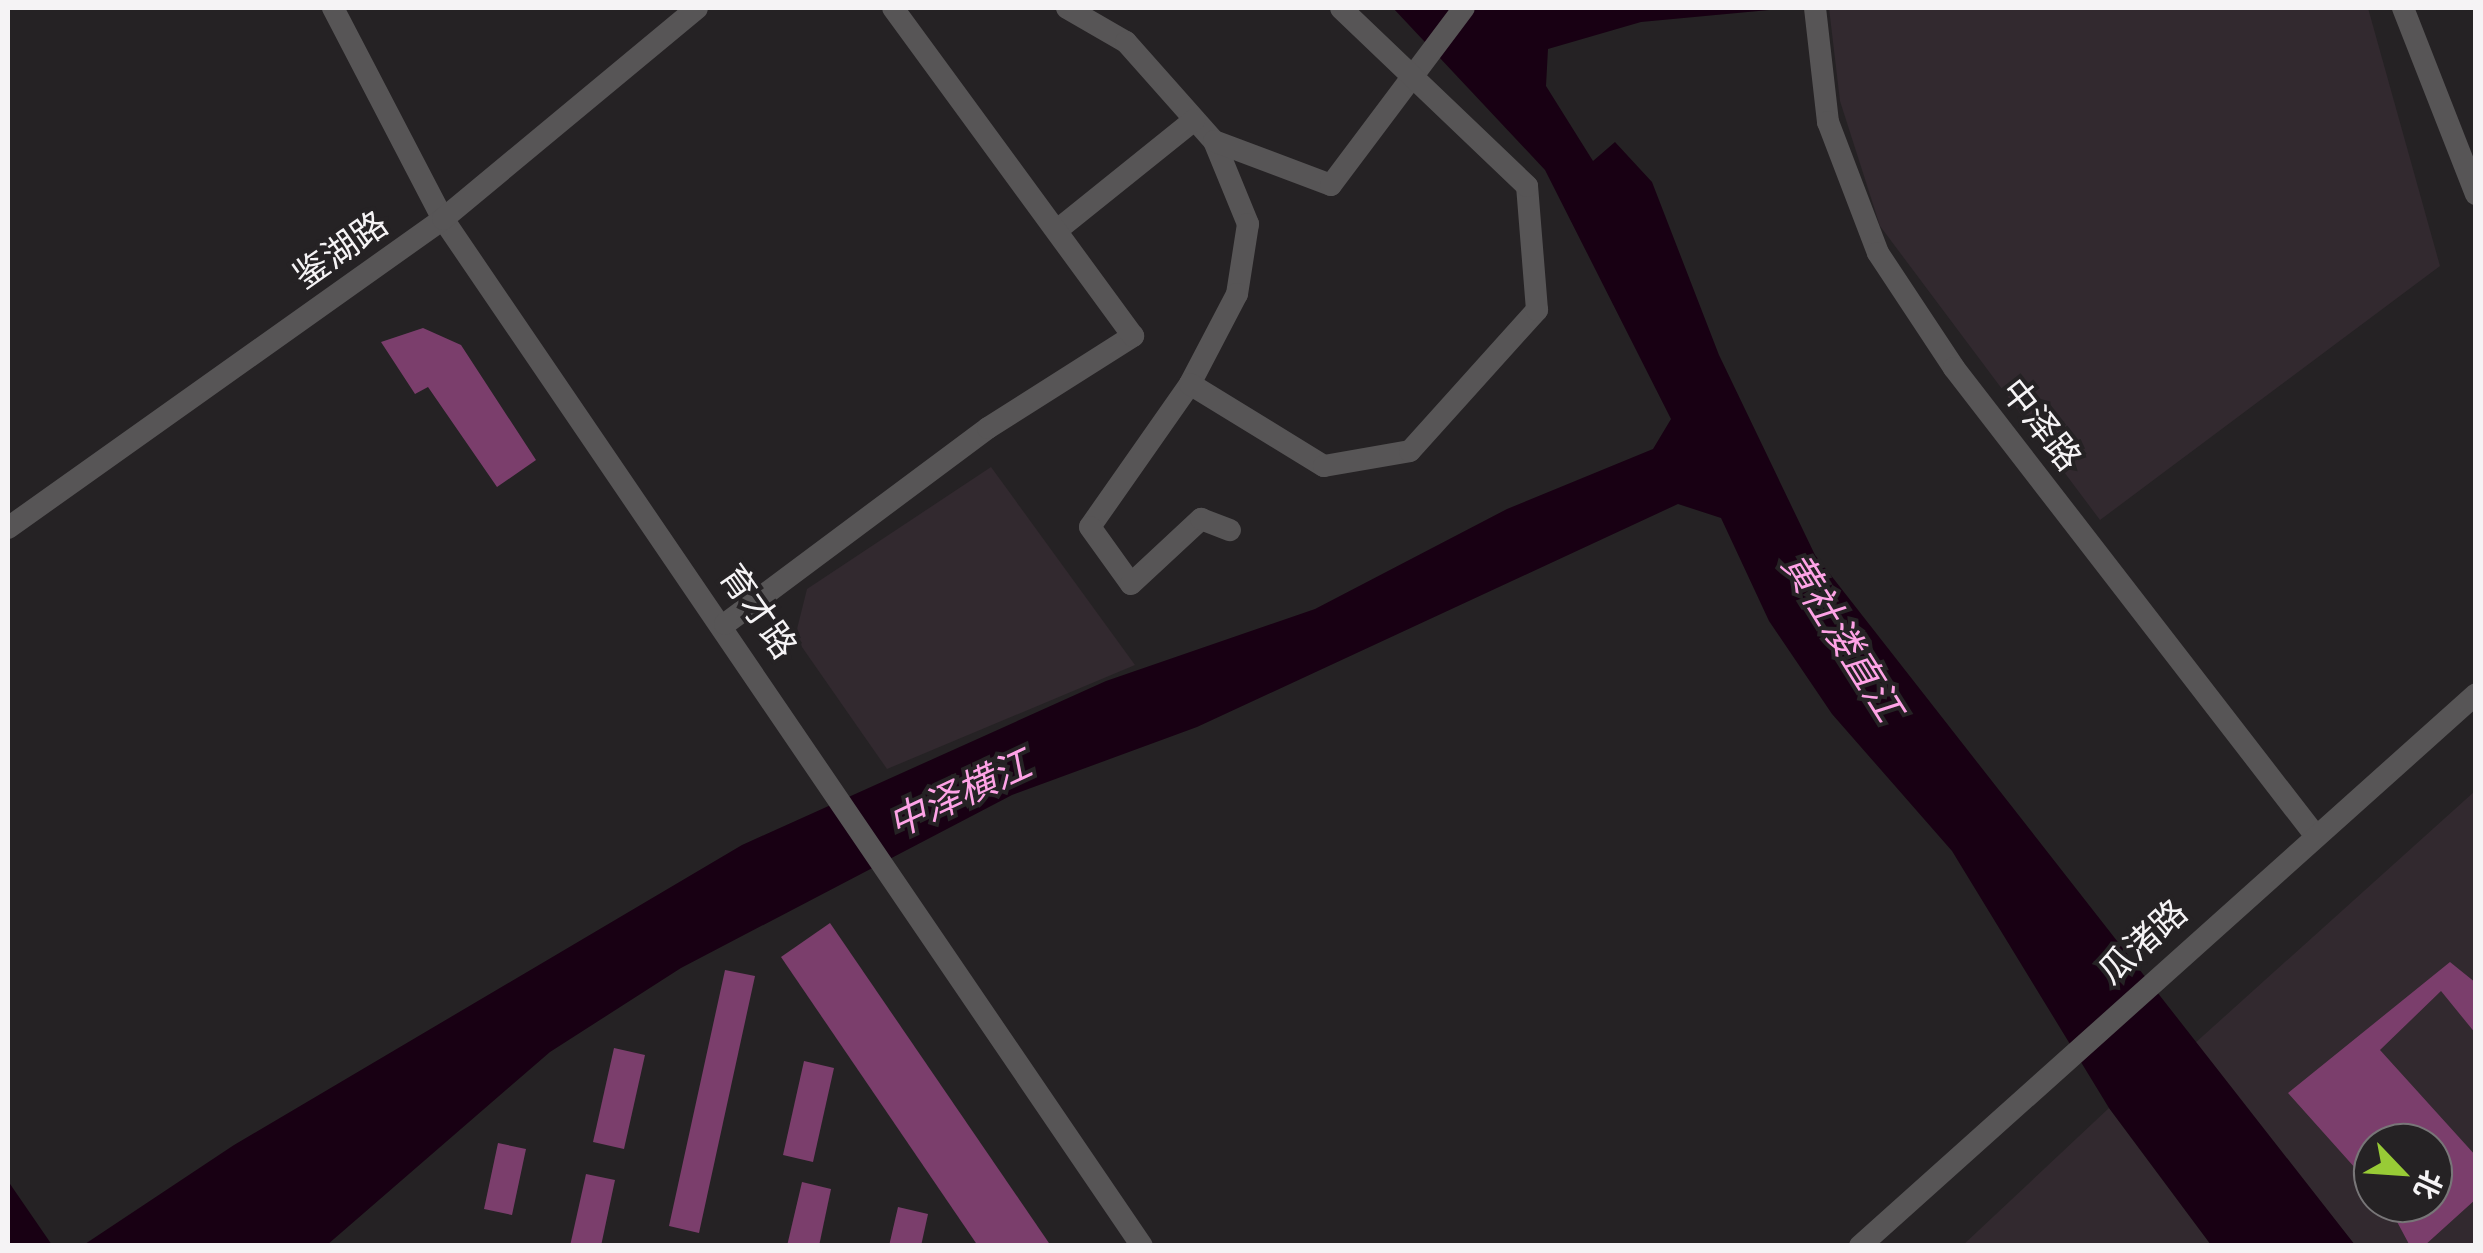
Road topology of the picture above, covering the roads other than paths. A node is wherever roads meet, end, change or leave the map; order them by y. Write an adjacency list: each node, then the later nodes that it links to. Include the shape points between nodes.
1 (333, 8): 13 (street, 育才路)
2 (697, 8): 13 (street, 鉴湖路)
3 (893, 8): 14 (street)
4 (1067, 8): 10 (street, via 1126,42)
5 (1341, 8): 9 (street)
6 (1464, 8): 9 (street)
7 (2403, 8): 12 (street)
8 (1815, 9): 20 (street, 中泽路, via 1828,122 1878,253 1954,368)
9 (1410, 78): 11 (street, via 1331,185); 15 (street, via 1527,186 1537,310 1410,451 1324,466)
10 (1194, 120): 11 (street); 14 (street)
11 (1214, 141): 15 (street, via 1248,224 1237,294)
12 (2476, 194)
13 (442, 219): 16 (street, 鉴湖路); 18 (street, 育才路)
14 (1060, 227): 18 (street, via 1133,336 988,428)
15 (1190, 384): 17 (street, via 1090,527 1131,584 1201,519)
16 (8, 528)
17 (1230, 530)
18 (726, 624): 21 (street, 育才路)
19 (2476, 694): 20 (street, 瓜渚路)
20 (2315, 835): 22 (street, 瓜渚路)
21 (1137, 1244)
22 (1860, 1246)

